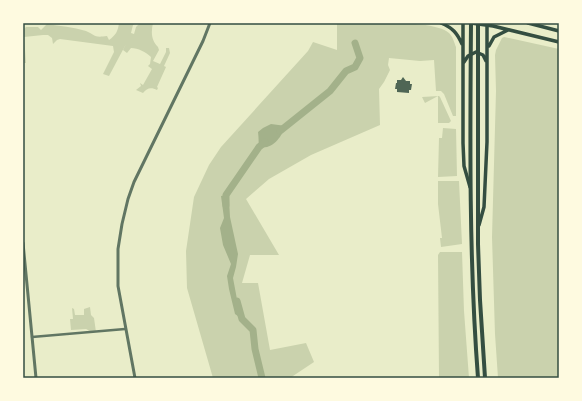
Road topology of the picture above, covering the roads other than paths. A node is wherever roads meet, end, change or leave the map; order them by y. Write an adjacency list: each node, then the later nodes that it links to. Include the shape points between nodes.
1 (210, 23): 20 (street, via 204,41 139,170 126,207 119,240 117,271 118,294)
2 (441, 23): 13 (main road, via 457,34)
3 (463, 23): 13 (main road)
4 (471, 23): 8 (main road); 17 (main road)
5 (478, 23): 18 (main road)
6 (528, 23): 9 (main road)
7 (535, 23): 9 (main road)
8 (487, 24): 10 (main road); 14 (main road)
9 (540, 26): 11 (main road)
10 (509, 30): 12 (main road); 14 (main road, via 492,39)
11 (559, 31)
12 (559, 42)
13 (463, 47): 15 (main road)
14 (488, 55): 16 (main road)
15 (463, 64): 16 (main road, via 468,56 476,52 483,55); 17 (main road, via 464,166)
16 (488, 64): 18 (main road, via 484,207)
17 (471, 191): 24 (main road, via 472,286)
18 (479, 227): 25 (main road)
19 (23, 243): 21 (street)
20 (125, 329): 21 (street); 23 (street)
21 (32, 337): 22 (street)
22 (36, 378)
23 (135, 378)
24 (478, 378)
25 (485, 378)

